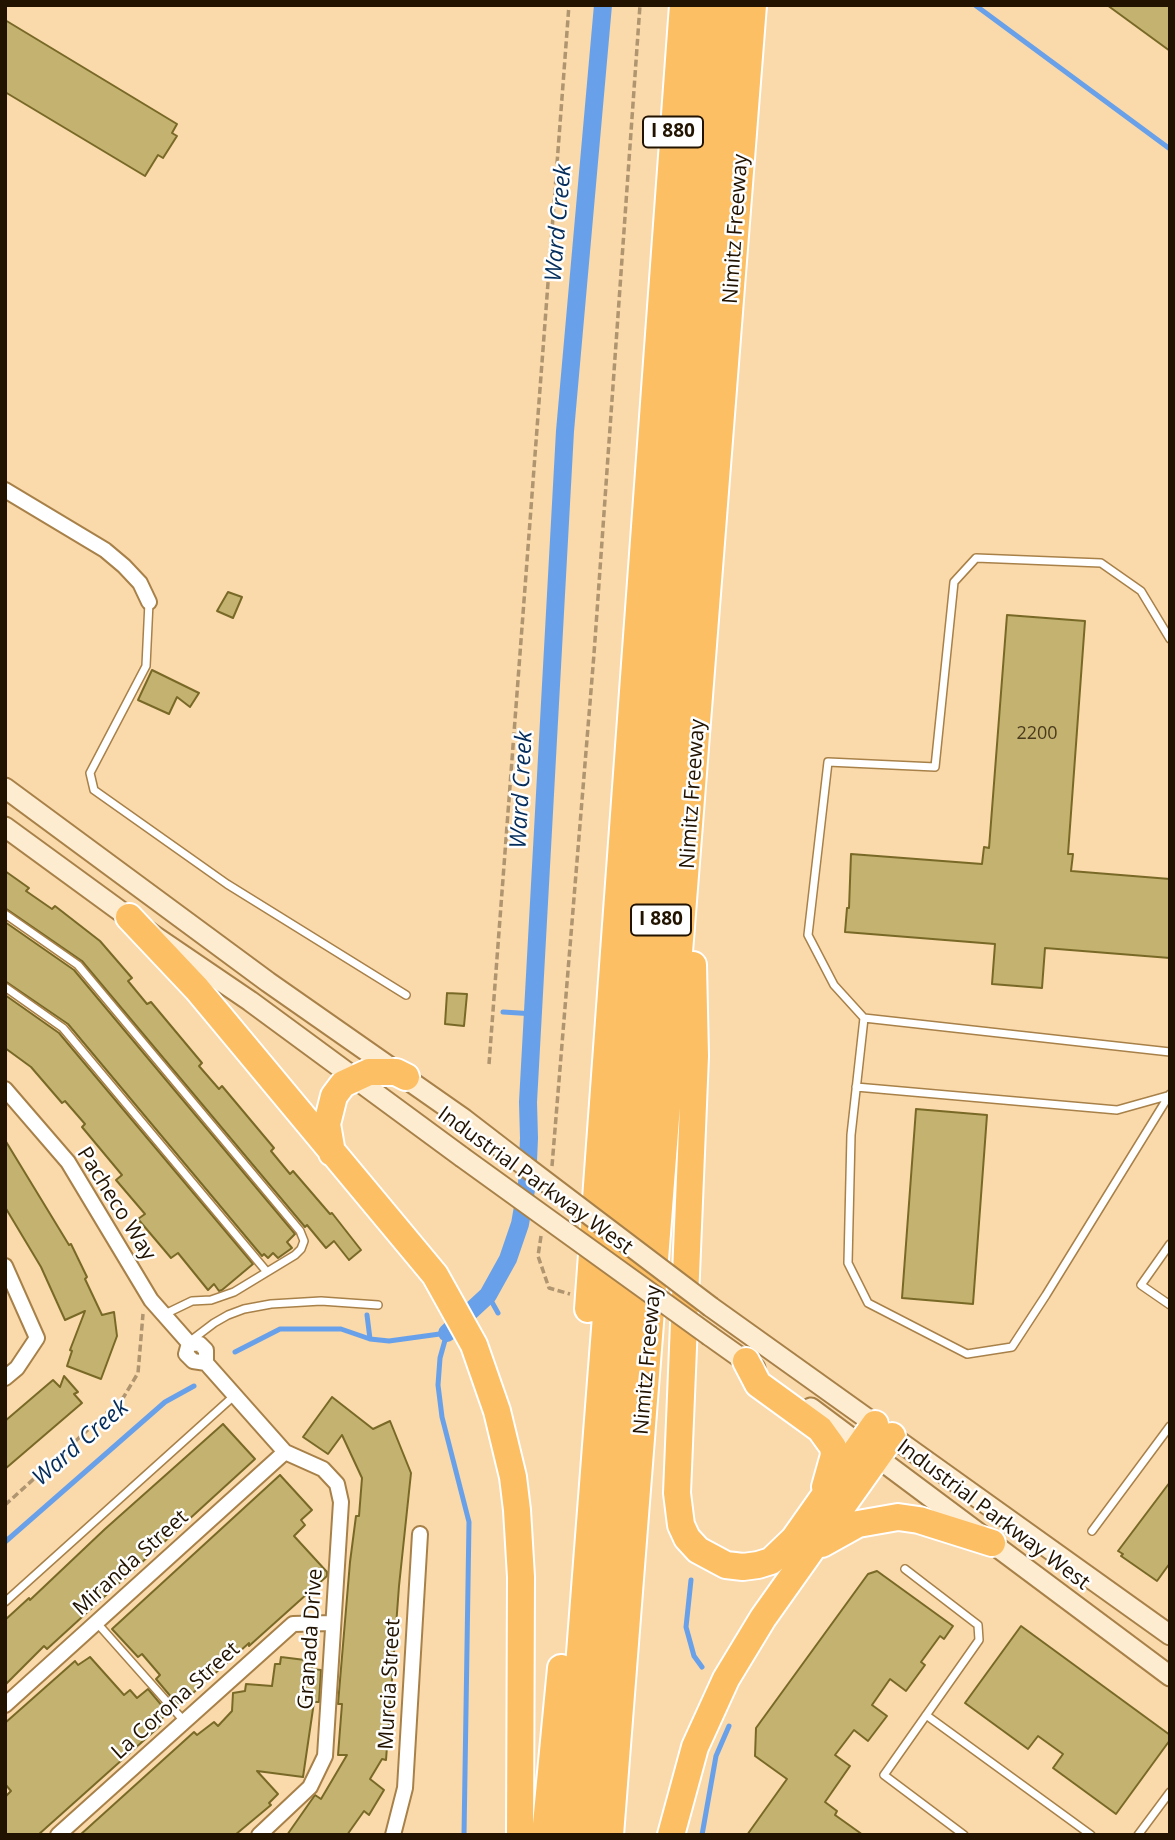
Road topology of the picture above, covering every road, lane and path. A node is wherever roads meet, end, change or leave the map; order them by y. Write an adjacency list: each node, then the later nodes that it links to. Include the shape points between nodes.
1 (569, 5): 19 (path)
2 (640, 5): 26 (path)
3 (683, 5): 31 (highway, I 880)
4 (707, 5): 64 (highway, I 880)
5 (732, 5): 65 (highway, I 880)
6 (753, 5): 12 (highway, Nimitz Freeway / I 880)
7 (5, 490): 8 (street, via 104,550 140,583)
8 (149, 602): 16 (lane, via 146,666 90,773 94,790 227,884)
9 (1170, 639): 17 (lane, via 1141,591 1101,563 976,558 954,582 935,767 828,762 808,935 834,985)
10 (5, 788): 20 (main road, Industrial Parkway West, via 268,982)
11 (5, 827): 14 (main road, Industrial Parkway West)
12 (689, 845): 43 (highway, via 695,1056 677,1475 680,1518 687,1538 698,1550 726,1565 743,1567 771,1561 782,1552); 66 (highway, Nimitz Freeway / I 880)
13 (5, 914): 30 (lane, via 78,965 300,1231 301,1249)
14 (129, 917): 21 (main road, Industrial Parkway West); 25 (highway, via 198,989)
15 (5, 987): 30 (lane, via 63,1028)
16 (406, 995)
17 (864, 1018): 18 (lane); 22 (lane)
18 (1170, 1052)
19 (489, 1065)
20 (406, 1077): 21 (highway, via 383,1071); 41 (main road, Industrial Parkway West, bridge, via 711,1307)
21 (354, 1078): 25 (highway, via 343,1084 330,1110 327,1124); 37 (main road, Industrial Parkway West, bridge)
22 (856, 1087): 24 (lane, via 1117,1110); 24 (lane, via 848,1263 868,1303 967,1354 1012,1347)
23 (5, 1089): 32 (street, Pacheco Way, via 68,1162)
24 (1169, 1095)
25 (333, 1154): 62 (highway, via 435,1275 474,1345 497,1410 517,1510)
26 (552, 1166)
27 (542, 1230): 31 (path, via 538,1256 549,1288)
28 (1170, 1244): 34 (lane, via 1141,1284)
29 (5, 1266): 38 (street, via 37,1338)
30 (267, 1272): 35 (lane, via 234,1293 191,1301)
31 (589, 1298): 63 (highway, I 880)
32 (151, 1300): 35 (street, Pacheco Way); 44 (path, via 142,1316 138,1373 123,1398)
33 (378, 1305): 36 (lane, via 321,1301 244,1309 228,1314)
34 (1170, 1306)
35 (164, 1315): 36 (street, Pacheco Way)
36 (189, 1343): 39 (street, Pacheco Way, via 186,1354 193,1362 206,1363)
37 (746, 1360): 41 (main road, Industrial Parkway West); 43 (highway, via 758,1384 820,1429 833,1447)
38 (5, 1378)
39 (235, 1395): 42 (street, Pacheco Way); 50 (lane)
40 (1170, 1426): 45 (lane)
41 (877, 1440): 43 (highway); 47 (main road, Industrial Parkway West); 48 (highway); 53 (main road, Industrial Parkway West)
42 (285, 1452): 51 (street, Miranda Street); 52 (street, Granada Drive, via 323,1469 337,1484 341,1502)
43 (821, 1502)
44 (5, 1505)
45 (1092, 1531)
46 (420, 1534): 61 (street, Murcia Street, via 405,1788)
47 (992, 1543): 48 (highway, via 898,1517 858,1524); 54 (main road, Industrial Parkway West)
48 (812, 1551): 67 (highway, via 726,1679 695,1746)
49 (905, 1569): 56 (lane, via 978,1625 979,1640)
50 (5, 1602)
51 (97, 1622): 55 (street, Miranda Street); 57 (lane)
52 (332, 1623): 57 (street, La Corona Street, via 293,1624); 60 (street, Granada Drive, via 325,1756 310,1787)
53 (1168, 1631)
54 (1170, 1675)
55 (5, 1705)
56 (926, 1715): 68 (lane, via 884,1775); 69 (lane)
57 (184, 1721): 59 (street, La Corona Street)
58 (1170, 1792): 70 (lane)
59 (58, 1835)
60 (259, 1835)
61 (393, 1835)
62 (520, 1835)
63 (545, 1835)
64 (566, 1835)
65 (588, 1835)
66 (610, 1835)
67 (671, 1835)
68 (964, 1835)
69 (1091, 1835)
70 (1138, 1835)

